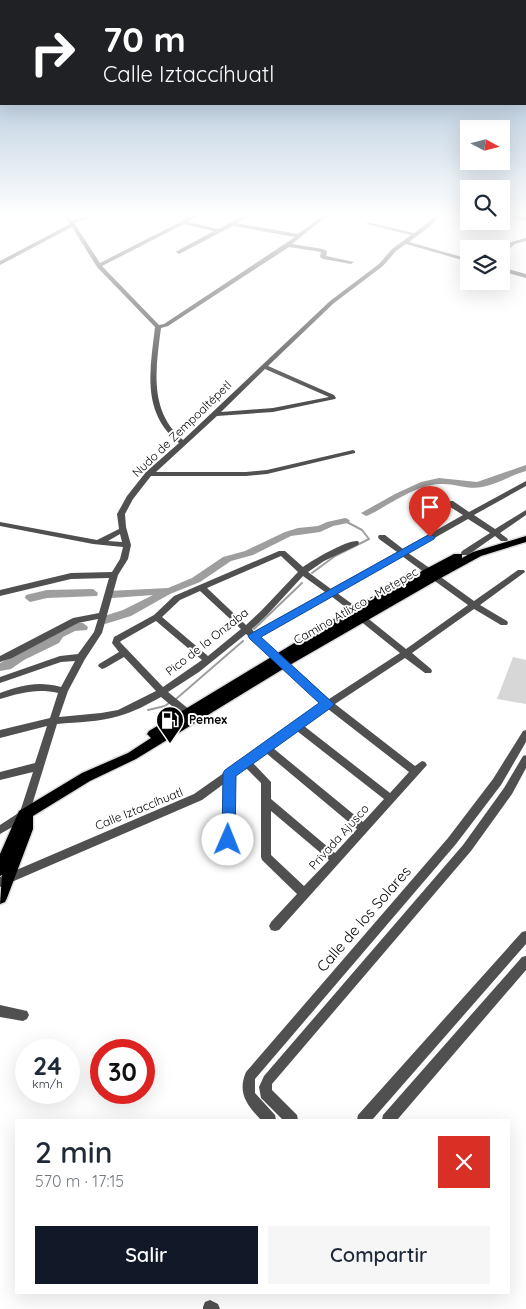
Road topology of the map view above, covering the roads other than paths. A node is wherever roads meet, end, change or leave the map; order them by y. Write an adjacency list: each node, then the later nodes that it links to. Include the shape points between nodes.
1 (110, 277): 4 (street)
2 (239, 277): 4 (street)
3 (365, 277): 5 (street, Nudo de Zempoaltépetl, via 332,302)
4 (158, 327): 7 (street, via 152,387 161,416 173,436)
5 (265, 367): 6 (street, Nudo de Zempoaltépetl); 6 (street, via 333,398 273,410)
6 (215, 414): 7 (street, Nudo de Zempoaltépetl)
7 (183, 443): 9 (street, Nudo de Zempoaltépetl)
8 (353, 452): 9 (street, via 267,472)
9 (149, 474): 15 (street, Nudo de Zempoaltépetl, via 121,514)
10 (526, 484): 13 (street)
11 (450, 503): 13 (street)
12 (526, 512): 16 (street)
13 (469, 516): 16 (street); 24 (street)
14 (0, 524): 21 (street)
15 (123, 530): 21 (street); 23 (street, Nudo de Zempoaltépetl)
16 (493, 533): 19 (street); 25 (street)
17 (526, 533): 19 (main road)
18 (382, 537): 24 (street)
19 (504, 539): 25 (main road)
20 (526, 539): 28 (main road, Camino Atlixco - Metepec, via 477,554)
21 (99, 542): 23 (street)
22 (355, 543): 26 (street, Pico de la Onzaba)
23 (128, 544): 29 (street)
24 (403, 552): 28 (street); 32 (street)
25 (465, 553): 28 (main road)
26 (303, 572): 30 (street, via 282,553); 32 (street); 38 (street, Pico de la Onzaba)
27 (521, 572): 33 (street, Calle Iztaccíhuatl)
28 (432, 574): 33 (street); 35 (main road, Camino Atlixco - Metepec)
29 (114, 576): 31 (street, via 71,576); 34 (street)
30 (201, 588): 36 (street, via 177,598); 38 (street)
31 (0, 593)
32 (334, 593): 35 (street); 39 (street)
33 (474, 605): 37 (street); 41 (street, Calle Iztaccíhuatl)
34 (102, 615): 42 (street, via 98,633); 43 (street, via 76,620)
35 (359, 615): 41 (street); 45 (main road, Camino Atlixco - Metepec)
36 (157, 617): 40 (street, via 116,641); 44 (street)
37 (504, 623)
38 (247, 628): 39 (street); 44 (street, Pico de la Onzaba)
39 (254, 636): 45 (street)
40 (126, 653): 46 (street); 50 (street)
41 (406, 653): 47 (street); 52 (street, Calle Iztaccíhuatl)
42 (81, 657): 48 (street, via 60,659); 49 (street)
43 (0, 659)
44 (207, 660): 50 (street, Pico de la Onzaba)
45 (281, 661): 52 (street); 53 (main road, Camino Atlixco - Metepec)
46 (102, 666)
47 (428, 672)
48 (0, 680)
49 (64, 691): 51 (street, via 42,685); 54 (street)
50 (162, 692): 53 (street); 54 (street, Pico de la Onzaba, via 125,710)
51 (0, 696)
52 (328, 704): 55 (street, Calle Iztaccíhuatl); 64 (street, Privada Ajusco, via 419,768)
53 (190, 715): 66 (main road, Camino Atlixco - Metepec, via 132,756 86,777)
54 (54, 721): 56 (street, Pico de la Onzaba); 61 (street)
55 (297, 726): 58 (street, Calle Iztaccíhuatl); 64 (street)
56 (0, 734)
57 (526, 734): 69 (street, Calle de los Solares, via 497,782)
58 (266, 748): 60 (street, Calle Iztaccíhuatl); 67 (street)
59 (526, 759): 70 (street, via 508,791)
60 (246, 762): 62 (street, Calle Iztaccíhuatl); 65 (street, via 266,782)
61 (39, 766): 63 (street); 66 (street)
62 (230, 773): 71 (street, via 228,840); 73 (street, Calle Iztaccíhuatl, via 191,801)
63 (0, 776)
64 (391, 799): 67 (street, Privada Ajusco)
65 (267, 802): 72 (street); 74 (street, via 266,857)
66 (26, 813): 68 (street); 73 (main road, via 26,829)
67 (363, 828): 72 (street, Privada Ajusco)
68 (0, 830)
69 (452, 841): 70 (street); 79 (street, Calle de los Solares)
70 (467, 848): 80 (street)
71 (236, 851)
72 (335, 859): 74 (street, Privada Ajusco)
73 (3, 876): 75 (main road)
74 (304, 893): 76 (street, Privada Ajusco)
75 (0, 898)
76 (275, 926)
77 (526, 936): 83 (street)
78 (526, 961): 84 (street)
79 (338, 974): 80 (street); 86 (street, Calle de los Solares, via 250,1076 248,1094)
80 (350, 985): 85 (street, via 268,1080 266,1093)
81 (0, 1011): 82 (street)
82 (23, 1015)
83 (431, 1046): 84 (street); 87 (street)
84 (442, 1057): 88 (street)
85 (288, 1115)
86 (269, 1119)
87 (364, 1119)
88 (389, 1119)

